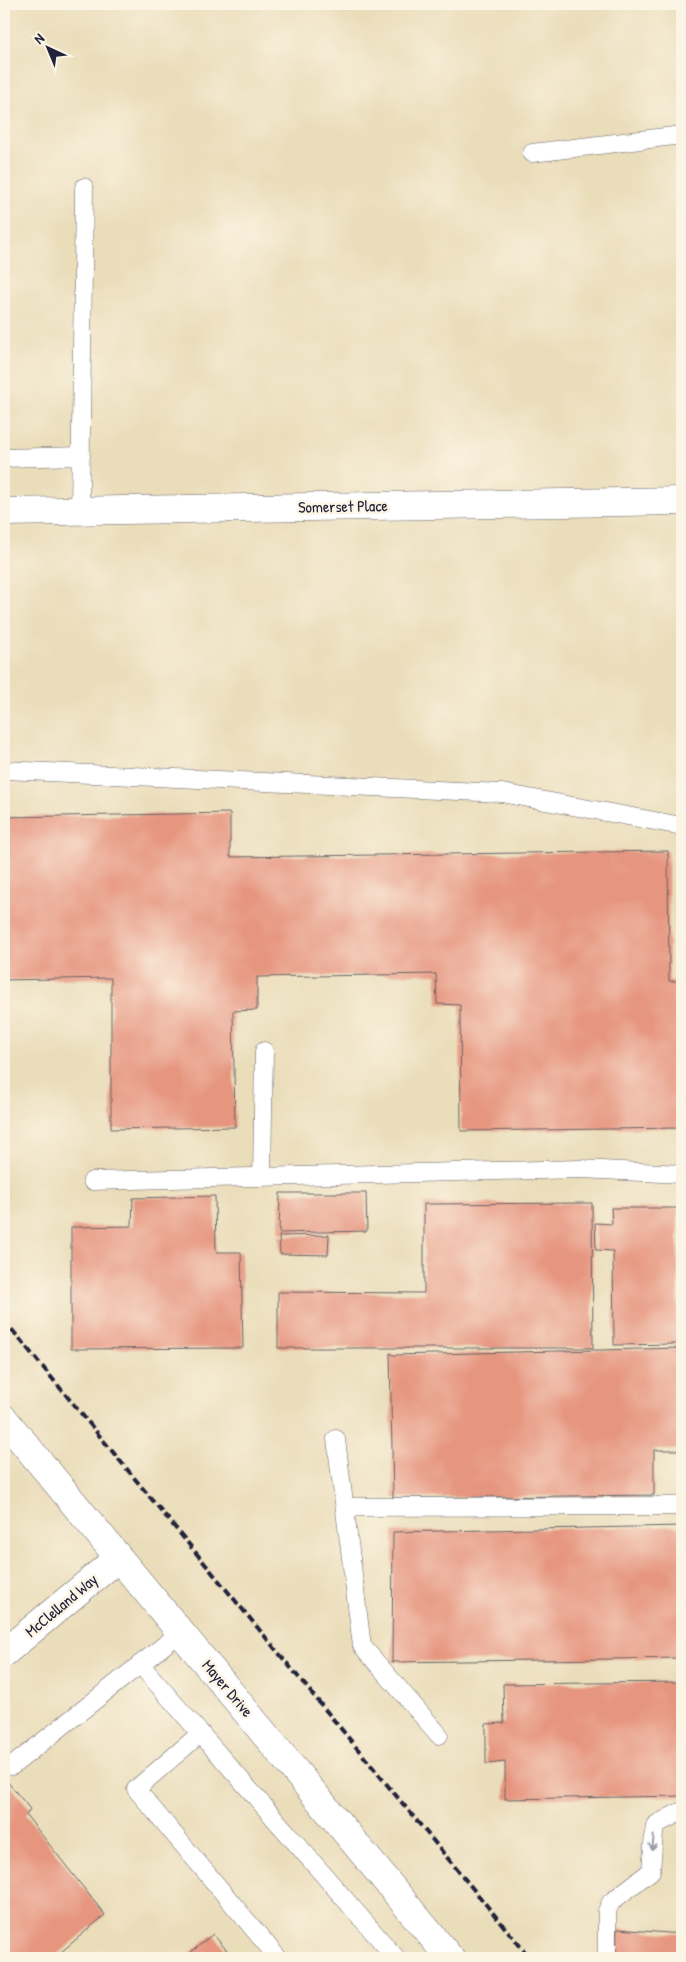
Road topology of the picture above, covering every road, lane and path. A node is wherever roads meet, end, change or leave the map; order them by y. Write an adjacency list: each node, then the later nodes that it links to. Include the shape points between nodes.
1 (682, 135): 2 (lane)
2 (532, 153)
3 (84, 187): 4 (lane)
4 (81, 456): 5 (lane); 7 (lane)
5 (4, 458)
6 (682, 501): 7 (street, Somerset Place)
7 (80, 510): 8 (street, Somerset Place)
8 (4, 512)
9 (4, 770): 10 (lane, via 502,793)
10 (682, 826)
11 (264, 1050): 13 (lane)
12 (682, 1174): 13 (lane, via 580,1169)
13 (262, 1177): 14 (lane)
14 (92, 1181)
15 (4, 1419): 19 (street, Mayer Drive)
16 (336, 1439): 18 (lane)
17 (682, 1506): 18 (lane)
18 (345, 1507): 24 (lane, via 362,1646)
19 (118, 1558): 20 (street, Mayer Drive); 21 (street, McClelland Way)
20 (181, 1632): 22 (lane); 29 (street, Mayer Drive)
21 (4, 1653)
22 (140, 1664): 23 (lane); 25 (lane)
23 (201, 1733): 27 (lane, via 136,1789); 28 (lane)
24 (439, 1735)
25 (12, 1766)
26 (682, 1811): 30 (lane, one-way to 30, via 657,1824 651,1871 612,1902 607,1911)
27 (278, 1958)
28 (396, 1958)
29 (450, 1958)
30 (607, 1958)

